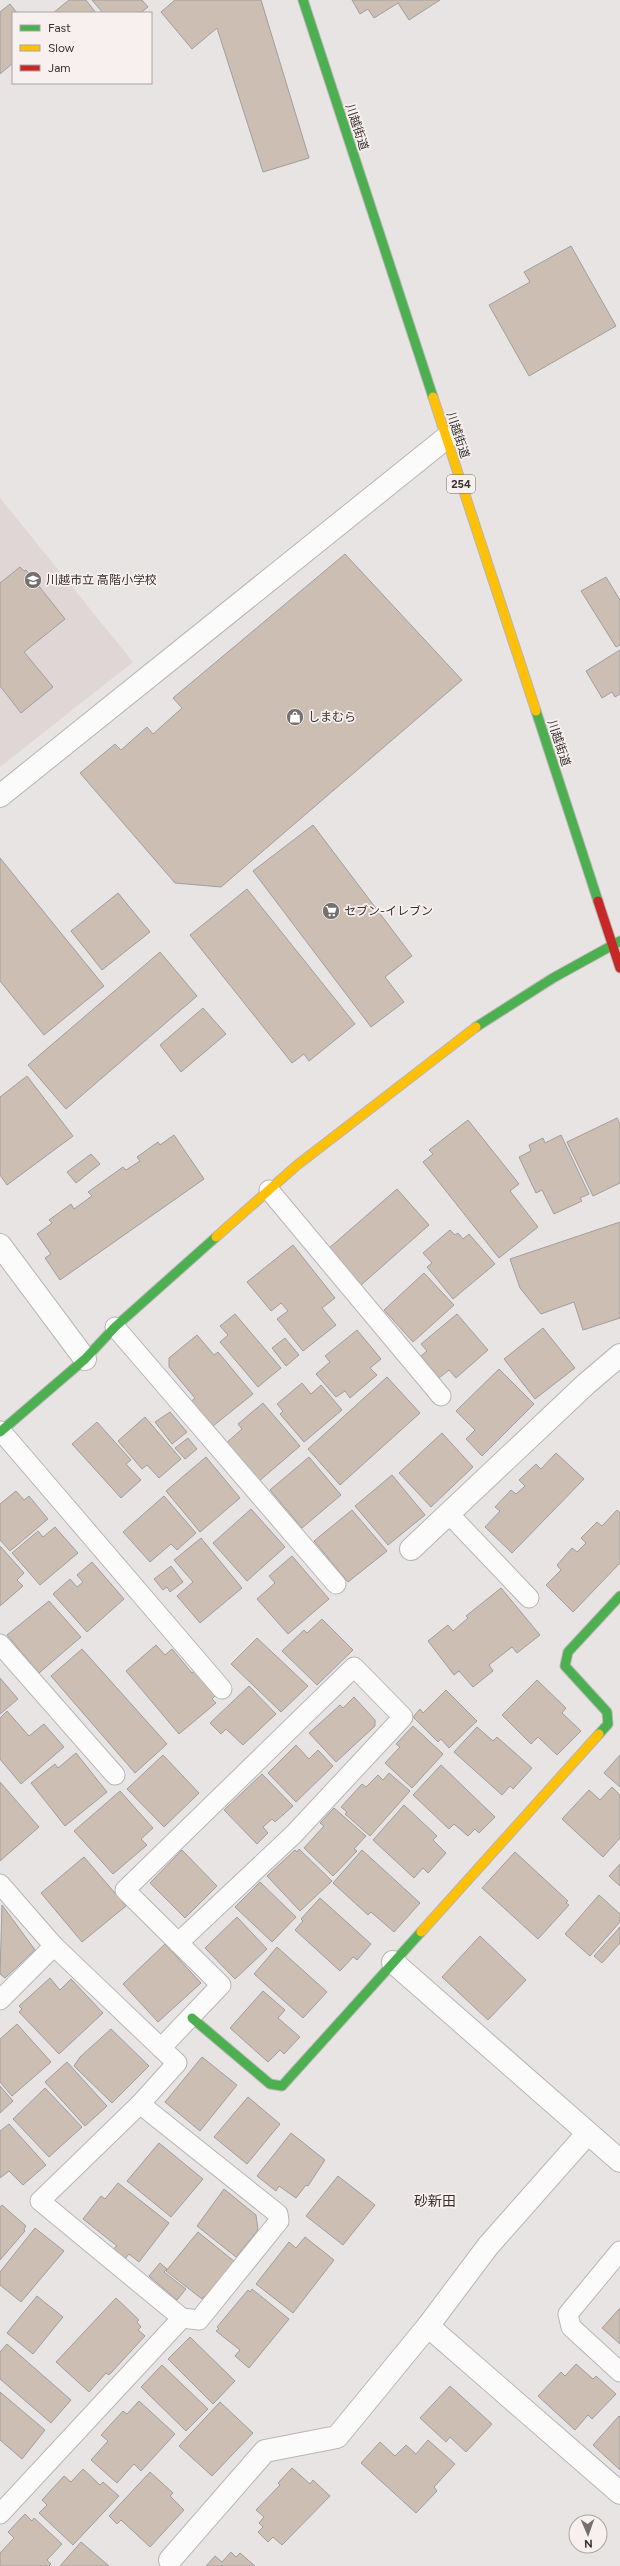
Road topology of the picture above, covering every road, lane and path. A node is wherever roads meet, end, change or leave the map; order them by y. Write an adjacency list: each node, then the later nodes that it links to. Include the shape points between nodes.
1 (303, 0): 2 (main road, 川越街道 / 254)
2 (446, 438): 3 (street); 4 (main road, 川越街道 / 254)
3 (0, 796)
4 (616, 943): 5 (main road, 川越街道 / 254); 6 (main road, via 484,1021 296,1166)
5 (620, 968)
6 (269, 1190): 8 (main road); 11 (lane)
7 (0, 1246): 10 (street)
8 (116, 1327): 10 (main road); 15 (lane)
9 (620, 1355): 13 (street, via 586,1384)
10 (85, 1358): 12 (main road)
11 (441, 1396)
12 (1, 1431): 19 (lane)
13 (450, 1515): 14 (street); 17 (lane)
14 (412, 1549)
15 (336, 1584)
16 (620, 1596): 24 (main road, via 568,1652 565,1666 607,1712 608,1724)
17 (529, 1598)
18 (0, 1644): 20 (lane)
19 (222, 1689)
20 (115, 1775)
21 (0, 1884): 23 (lane)
22 (178, 1943): 22 (lane, via 125,1890 354,1667 403,1717 294,1834); 26 (lane, via 221,1985)
23 (54, 1946): 25 (lane); 27 (lane)
24 (393, 1962): 26 (main road, via 282,2086 270,2084); 29 (street)
25 (0, 2000)
26 (192, 2018): 27 (lane)
27 (161, 2048): 28 (lane, via 177,2063)
28 (140, 2104): 32 (lane, via 40,2201); 32 (lane, via 278,2214 279,2221 199,2320)
29 (587, 2134): 30 (street); 33 (street, via 488,2246)
30 (620, 2161)
31 (620, 2251): 34 (lane, via 568,2314 571,2327)
32 (182, 2318): 36 (lane)
33 (428, 2326): 35 (street); 37 (street, via 337,2437 265,2451)
34 (620, 2372)
35 (620, 2493)
36 (0, 2514)
37 (170, 2560)

